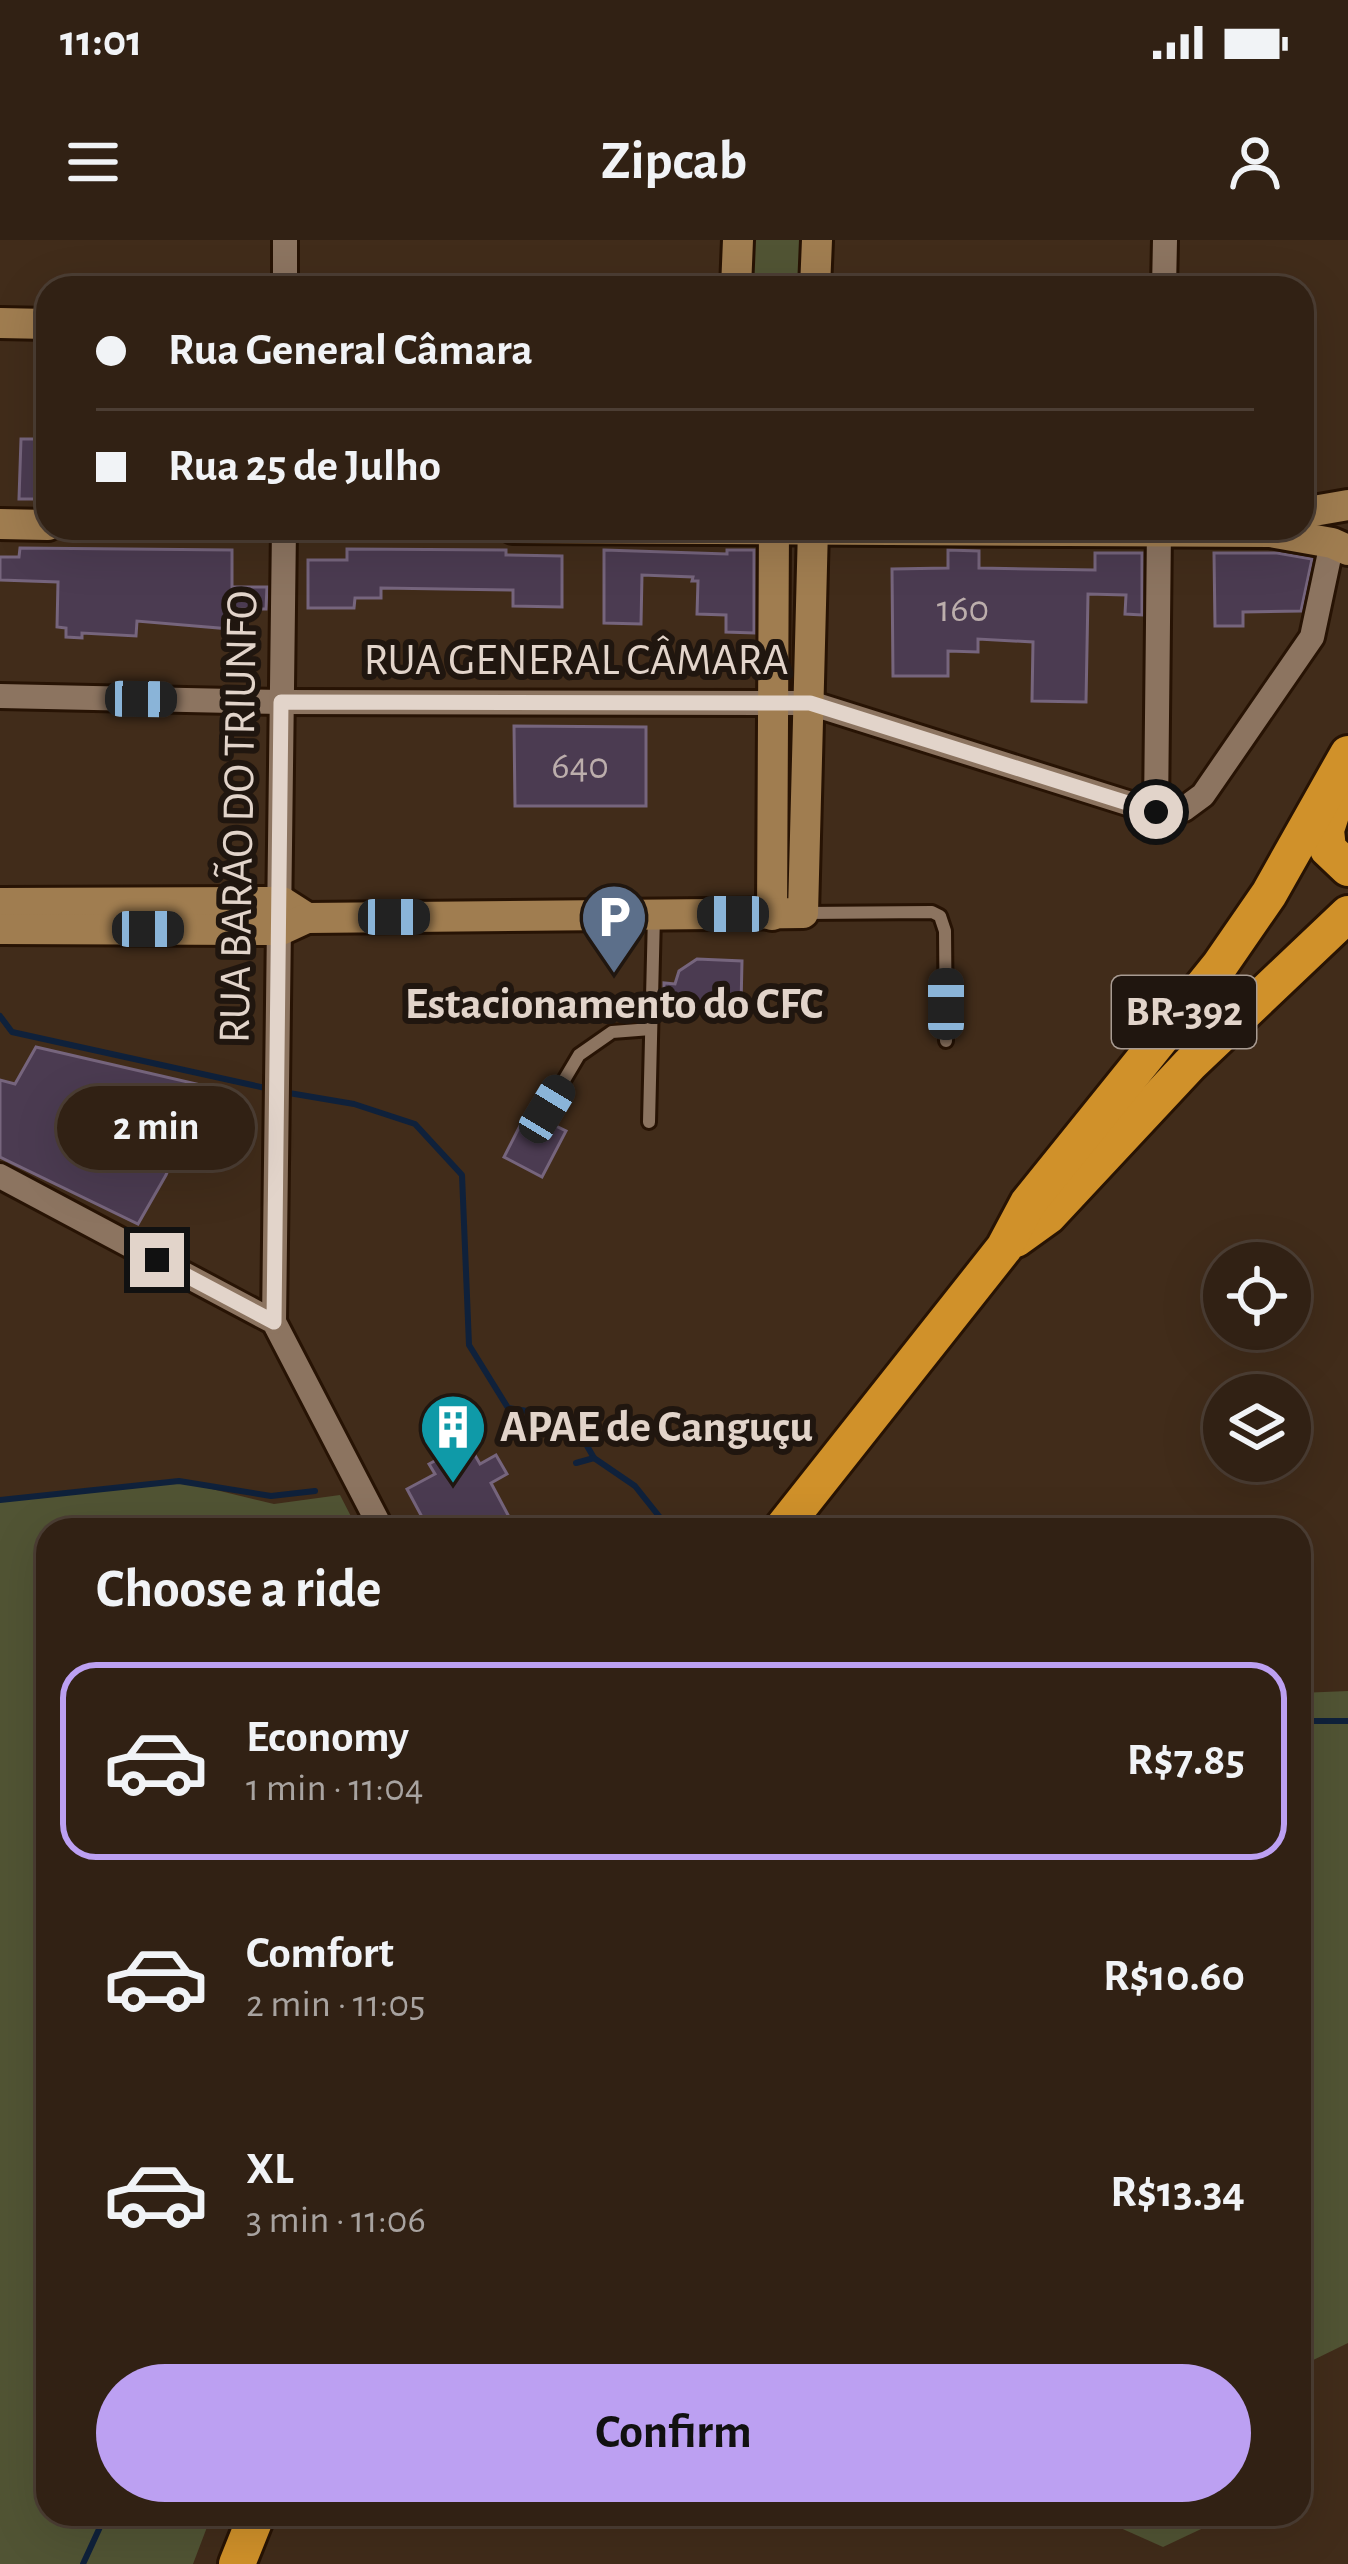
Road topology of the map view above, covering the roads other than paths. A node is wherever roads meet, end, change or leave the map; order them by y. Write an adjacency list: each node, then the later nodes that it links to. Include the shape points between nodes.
1 (285, 240): 5 (street)
2 (738, 240): 6 (street)
3 (818, 240): 7 (street)
4 (1165, 240): 8 (street)
5 (284, 276)
6 (736, 276)
7 (816, 276)
8 (1164, 276)
9 (0, 323): 10 (street)
10 (36, 324)
11 (1348, 505): 14 (street)
12 (0, 508): 13 (street)
13 (36, 509)
14 (1314, 511)
15 (0, 524): 16 (street)
16 (36, 525)
17 (284, 540): 25 (street, RUA BARÃO DO TRIUNFO)
18 (774, 540): 24 (street)
19 (813, 540): 26 (street)
20 (1160, 540): 28 (street)
21 (1307, 540): 22 (street)
22 (1340, 547): 28 (street, via 1312,637 1203,795 1184,809)
23 (0, 696): 25 (street, RUA GENERAL CÂMARA)
24 (773, 701): 25 (street, RUA GENERAL CÂMARA); 26 (street, RUA GENERAL CÂMARA); 32 (street)
25 (281, 702): 35 (street, RUA BARÃO DO TRIUNFO)
26 (810, 703): 28 (street, RUA GENERAL CÂMARA); 32 (street)
27 (1347, 758): 29 (highway, via 1326,830 1328,849); 42 (highway, BR-392, via 1220,965 1028,1203)
28 (1156, 812)
29 (1348, 868)
30 (0, 903): 34 (street)
31 (654, 914): 32 (street); 35 (street); 37 (lane)
32 (788, 914): 38 (lane, via 940,916)
33 (1348, 914): 42 (highway, BR-392, via 1190,1064 1048,1216)
34 (61, 916): 35 (street); 36 (street)
35 (290, 917): 43 (street, RUA BARÃO DO TRIUNFO)
36 (0, 929)
37 (651, 1030): 39 (lane, via 612,1032 579,1054); 40 (lane)
38 (946, 1041)
39 (547, 1109)
40 (650, 1122)
41 (0, 1176): 43 (street)
42 (1004, 1248): 45 (highway, BR-392)
43 (274, 1322): 44 (street)
44 (376, 1518)
45 (791, 1518)
46 (252, 2526): 47 (highway)
47 (237, 2564)

